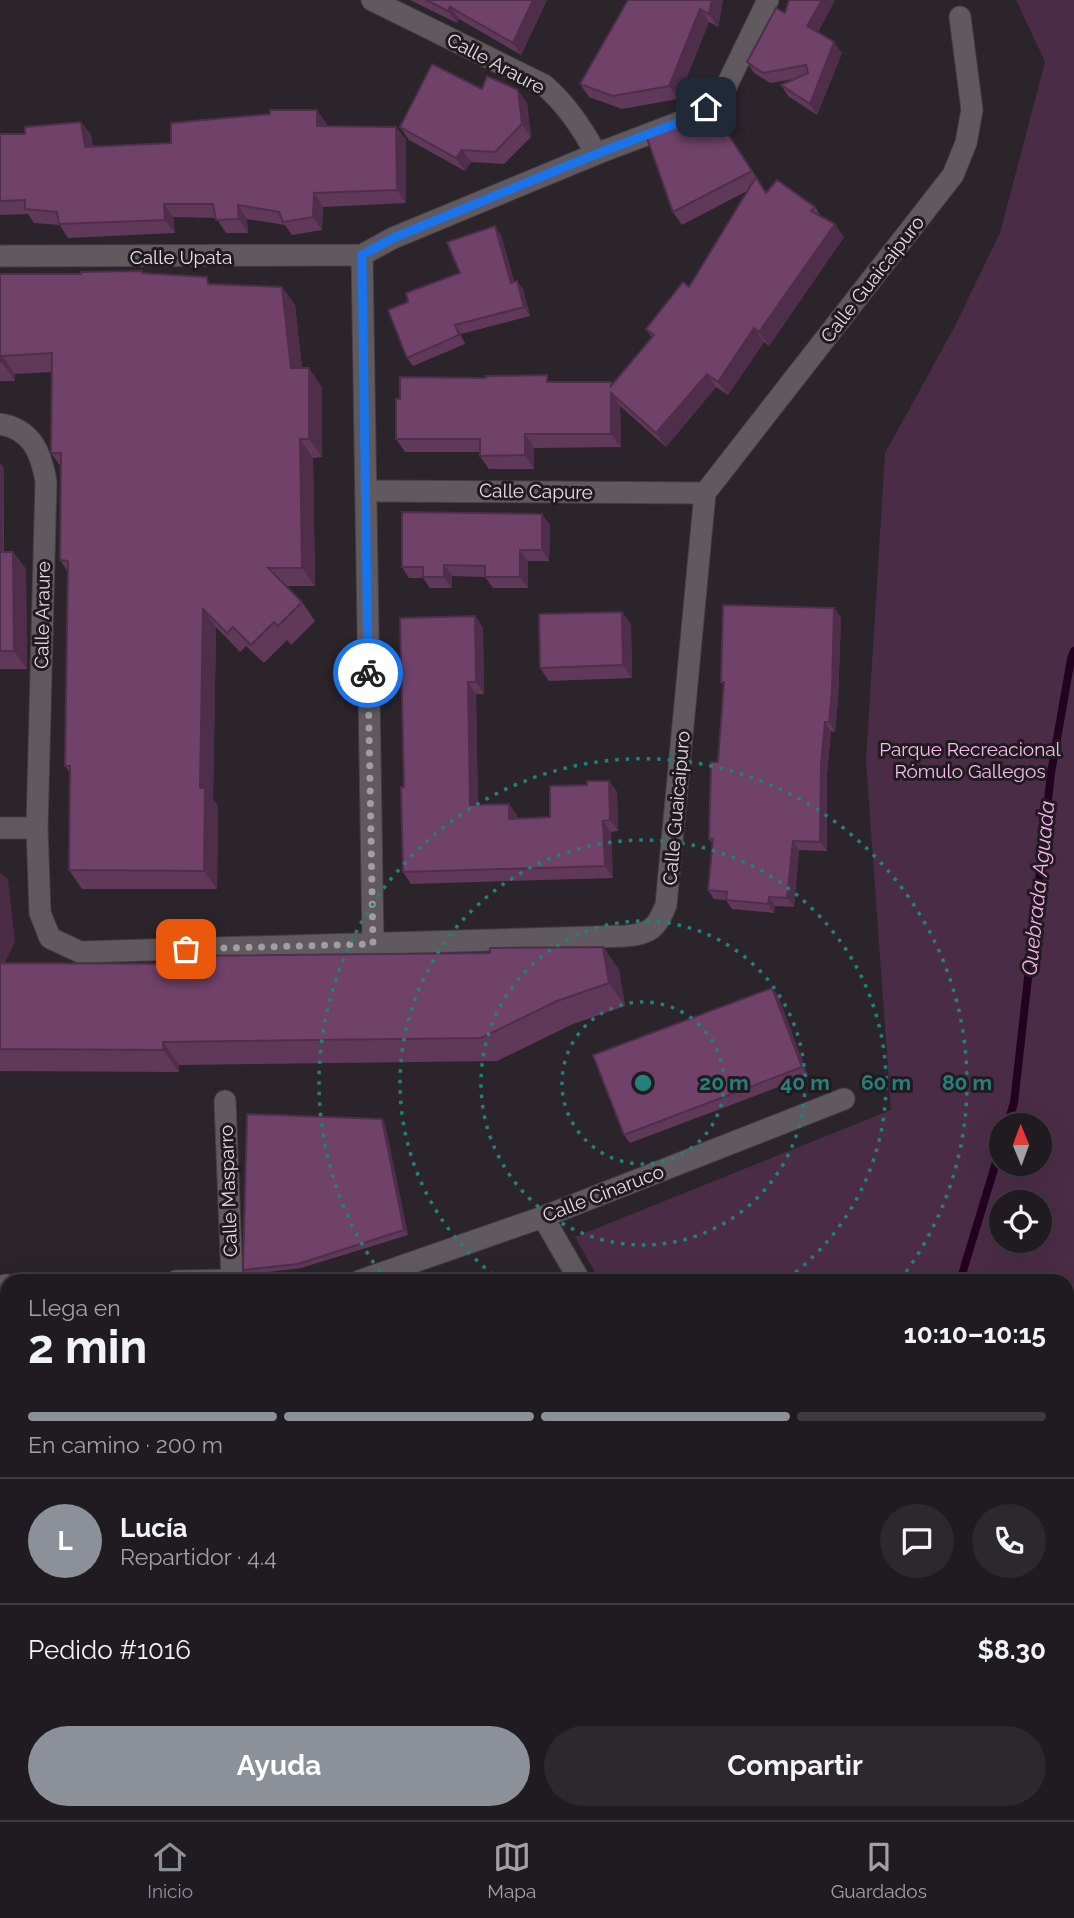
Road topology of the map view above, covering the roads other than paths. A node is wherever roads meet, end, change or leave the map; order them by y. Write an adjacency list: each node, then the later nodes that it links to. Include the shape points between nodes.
1 (372, 0): 4 (street, Calle Araure, via 544,85 563,102)
2 (768, 0): 4 (street, via 723,93 680,122)
3 (960, 17): 9 (street, Calle Guaicaipuro, via 972,110 953,175)
4 (596, 154): 5 (street)
5 (362, 255): 6 (street, Calle Upata); 8 (street)
6 (0, 256)
7 (0, 424): 11 (street, Calle Araure, via 27,436 41,455 46,481)
8 (366, 491): 9 (street, Calle Capure); 12 (street)
9 (705, 493): 12 (street, Calle Guaicaipuro, via 666,905 654,928 626,936)
10 (0, 828): 11 (street)
11 (37, 828): 12 (street, Calle Guaicaipuro, via 40,913 50,938 80,951)
12 (373, 944)
13 (844, 1099): 15 (street, Calle Cinaruco)
14 (225, 1101): 16 (street, Calle Masparro)
15 (543, 1217): 17 (street, Calle Cinaruco); 18 (street)
16 (232, 1274)
17 (379, 1274)
18 (576, 1274)

